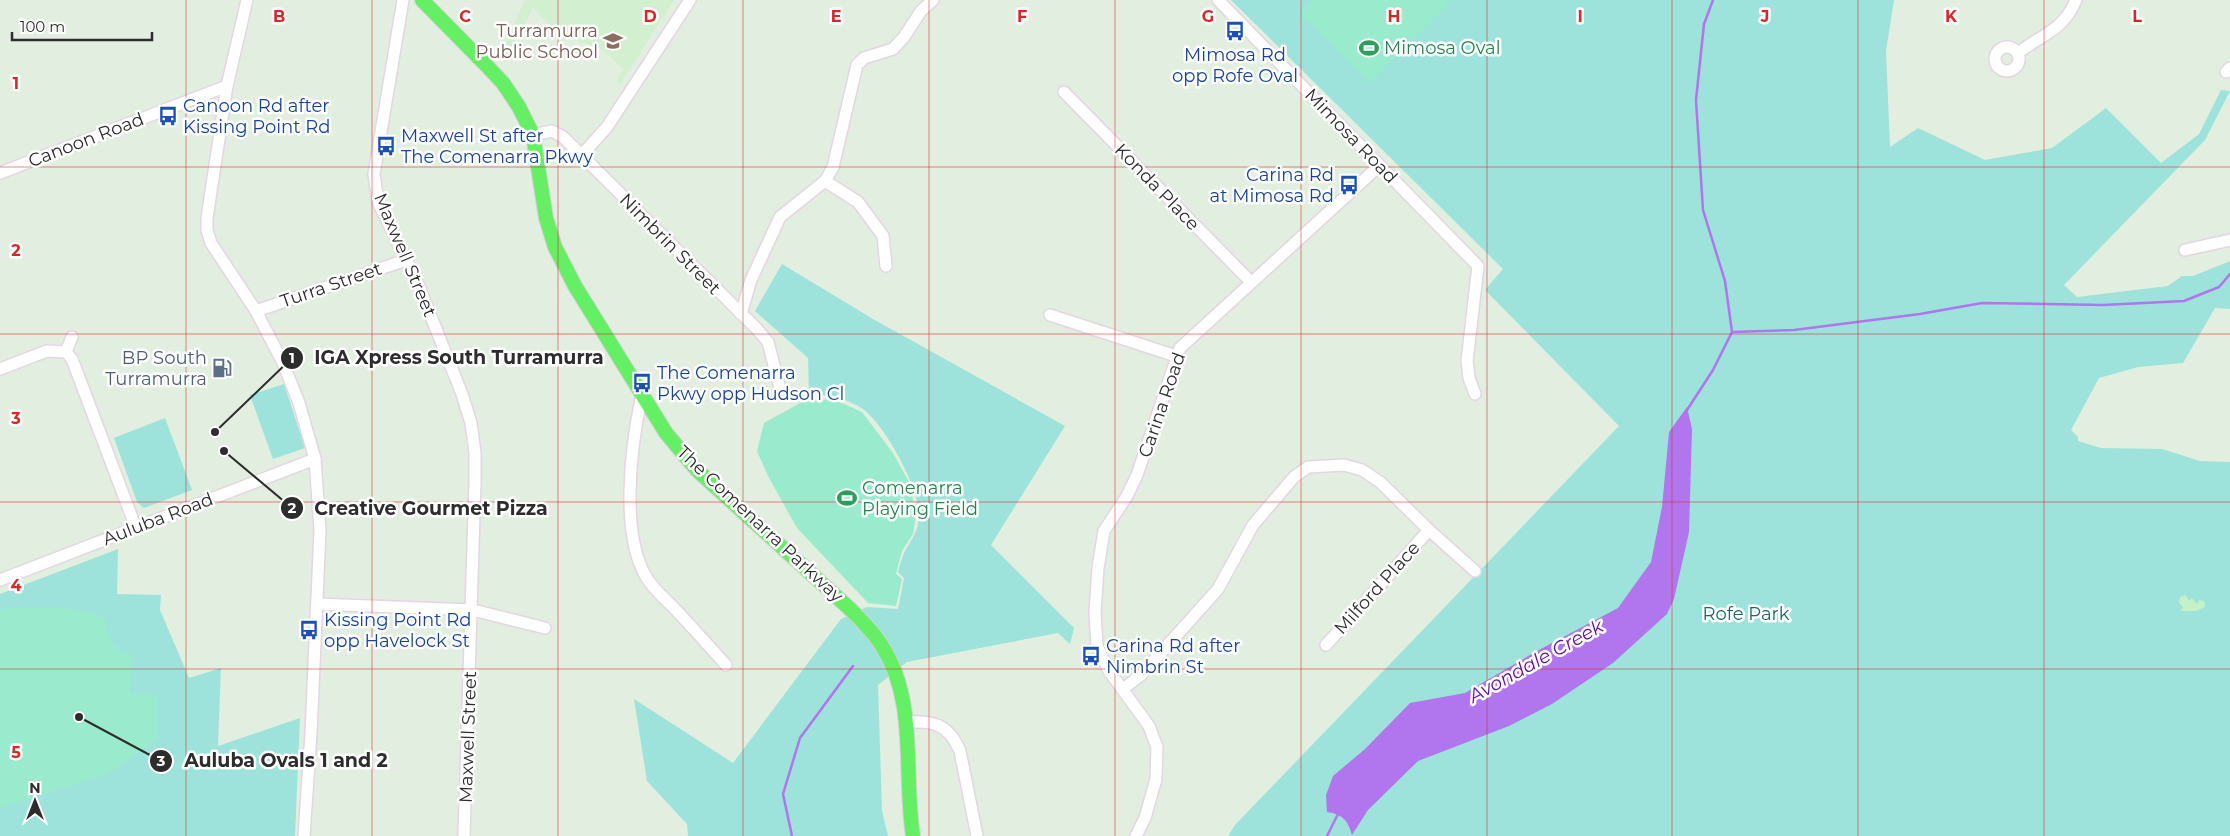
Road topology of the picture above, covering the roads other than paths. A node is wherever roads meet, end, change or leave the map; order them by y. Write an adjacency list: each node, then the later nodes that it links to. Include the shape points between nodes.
1 (247, 0): 9 (street)
2 (403, 0): 18 (street, Maxwell Street, via 374,174 378,202)
3 (422, 0): 11 (main road, The Comenarra Parkway, via 503,83)
4 (690, 0): 12 (street, via 608,127)
5 (933, 0): 15 (street, via 920,11 893,49 864,58 857,65 840,143)
6 (1218, 0): 13 (street, Mimosa Road)
7 (2076, 0): 8 (street, via 2058,28)
8 (2018, 53)
9 (227, 86): 14 (street, Canoon Road); 21 (street, via 207,230 219,256)
10 (1064, 92): 20 (street, Konda Place)
11 (533, 134): 12 (street, Nimbrin Street, via 557,133); 30 (main road, The Comenarra Parkway, via 546,218 555,247 575,286)
12 (581, 156): 22 (street, Nimbrin Street)
13 (1379, 166): 20 (street, Carina Road); 29 (street, Mimosa Road, via 1479,268 1467,361)
14 (0, 173)
15 (825, 181): 19 (street, via 858,202 883,236); 22 (street, via 780,217 751,280)
16 (2230, 240): 17 (street)
17 (2185, 250)
18 (406, 260): 21 (street, Turra Street); 37 (street, Maxwell Street, via 462,394 471,424 475,453)
19 (886, 266)
20 (1251, 282): 26 (street, Carina Road, via 1187,340)
21 (256, 311): 31 (street, via 290,377)
22 (742, 314): 28 (street, Nimbrin Street, via 768,342)
23 (1050, 315): 26 (street)
24 (72, 337): 25 (street)
25 (66, 352): 27 (street, via 47,351); 32 (street, via 76,367)
26 (1176, 356): 41 (street, Carina Road, via 1137,476 1104,531 1098,568 1095,631 1103,661)
27 (0, 369)
28 (780, 385)
29 (1475, 394)
30 (642, 395): 40 (street, via 635,424 630,506 640,565 650,584); 42 (main road, The Comenarra Parkway, via 666,433 697,470 869,627 895,673)
31 (315, 459): 32 (street, Auluba Road); 36 (street, via 320,530)
32 (136, 528): 35 (street, Auluba Road)
33 (1429, 530): 34 (street); 39 (street, Milford Place); 41 (street, via 1380,482 1362,470 1344,465 1308,467 1294,477 1252,526 1218,589 1141,675)
34 (1475, 571)
35 (0, 580)
36 (317, 604): 37 (street); 43 (street)
37 (472, 610): 38 (street); 44 (street, Maxwell Street)
38 (545, 628)
39 (1326, 645)
40 (726, 665)
41 (1123, 690): 47 (street, Carina Road, via 1149,726 1157,747 1158,763 1152,797)
42 (905, 722): 45 (main road, The Comenarra Parkway); 46 (street, via 936,724 956,742)
43 (304, 836)
44 (464, 836)
45 (913, 836)
46 (977, 836)
47 (1136, 836)

